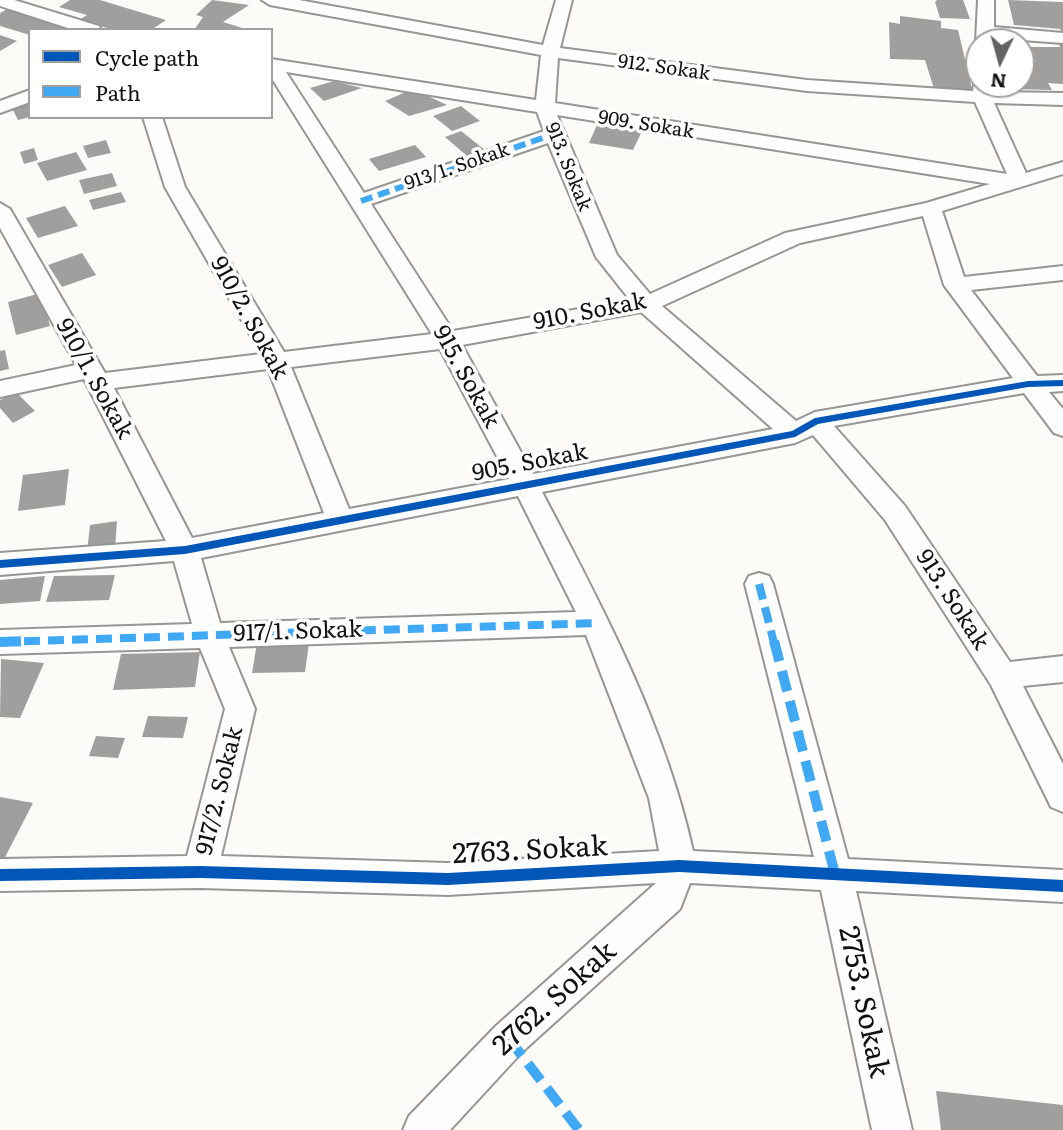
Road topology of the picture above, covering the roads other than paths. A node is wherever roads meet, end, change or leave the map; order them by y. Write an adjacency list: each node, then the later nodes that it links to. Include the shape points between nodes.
1 (270, 0): 5 (street, 912. Sokak)
2 (564, 0): 10 (street)
3 (986, 0): 7 (street)
4 (0, 1): 6 (street)
5 (332, 5): 10 (street, 912. Sokak)
6 (87, 28)
7 (985, 28)
8 (1035, 38): 9 (street)
9 (1063, 38)
10 (550, 52): 13 (street, 912. Sokak, via 773,81); 19 (street)
11 (273, 64): 19 (street, 909. Sokak)
12 (273, 66): 24 (street, 915. Sokak)
13 (965, 89)
14 (1035, 96): 17 (street, 912. Sokak)
15 (28, 97): 18 (street)
16 (985, 98): 23 (street)
17 (1063, 99)
18 (0, 107)
19 (545, 109): 21 (street, 913. Sokak); 23 (street, 909. Sokak)
20 (153, 119): 31 (street, 910/2. Sokak, via 175,187)
21 (554, 134): 24 (street, 913/1. Sokak); 29 (street, 913. Sokak, via 607,257)
22 (1063, 168): 23 (street, 910. Sokak)
23 (1021, 183): 25 (street, 910. Sokak)
24 (361, 201): 30 (street, 915. Sokak)
25 (931, 208): 28 (street); 29 (street, 910. Sokak, via 793,238)
26 (0, 209): 32 (street, 910/1. Sokak)
27 (1063, 273): 28 (street)
28 (955, 285): 33 (street)
29 (646, 304): 30 (street, 910. Sokak); 36 (street, 913. Sokak)
30 (447, 340): 31 (street, 910. Sokak); 38 (street, 915. Sokak)
31 (276, 359): 32 (street, 910. Sokak); 39 (street, 910/2. Sokak)
32 (94, 376): 35 (street, 910. Sokak); 40 (street, 910/1. Sokak)
33 (1028, 383): 34 (street, 905. Sokak); 36 (street, 905. Sokak); 37 (street)
34 (1063, 383)
35 (0, 389)
36 (805, 427): 38 (street, 905. Sokak); 47 (street, 913. Sokak, via 895,513)
37 (1063, 428)
38 (526, 486): 39 (street, 905. Sokak); 43 (street, 915. Sokak)
39 (340, 522): 40 (street, 905. Sokak)
40 (185, 550): 41 (street, 905. Sokak); 44 (street, 917/2. Sokak)
41 (0, 564)
42 (759, 584): 52 (street, 2753. Sokak)
43 (596, 623): 44 (street, 917/1. Sokak); 49 (street, 915. Sokak, via 665,798)
44 (209, 635): 45 (street, 917/1. Sokak); 50 (street, 917/2. Sokak, via 240,709)
45 (0, 642)
46 (1063, 669): 47 (street)
47 (1002, 676): 48 (street, 913. Sokak)
48 (1063, 797)
49 (680, 866): 50 (street, 2763. Sokak, via 448,879); 52 (street, 2763. Sokak); 54 (street, 2762. Sokak, via 668,897 509,1039)
50 (200, 872): 51 (street, 2763. Sokak)
51 (0, 874)
52 (835, 874): 53 (street, 2763. Sokak); 55 (street, 2753. Sokak)
53 (1063, 886)
54 (423, 1130)
55 (892, 1130)

